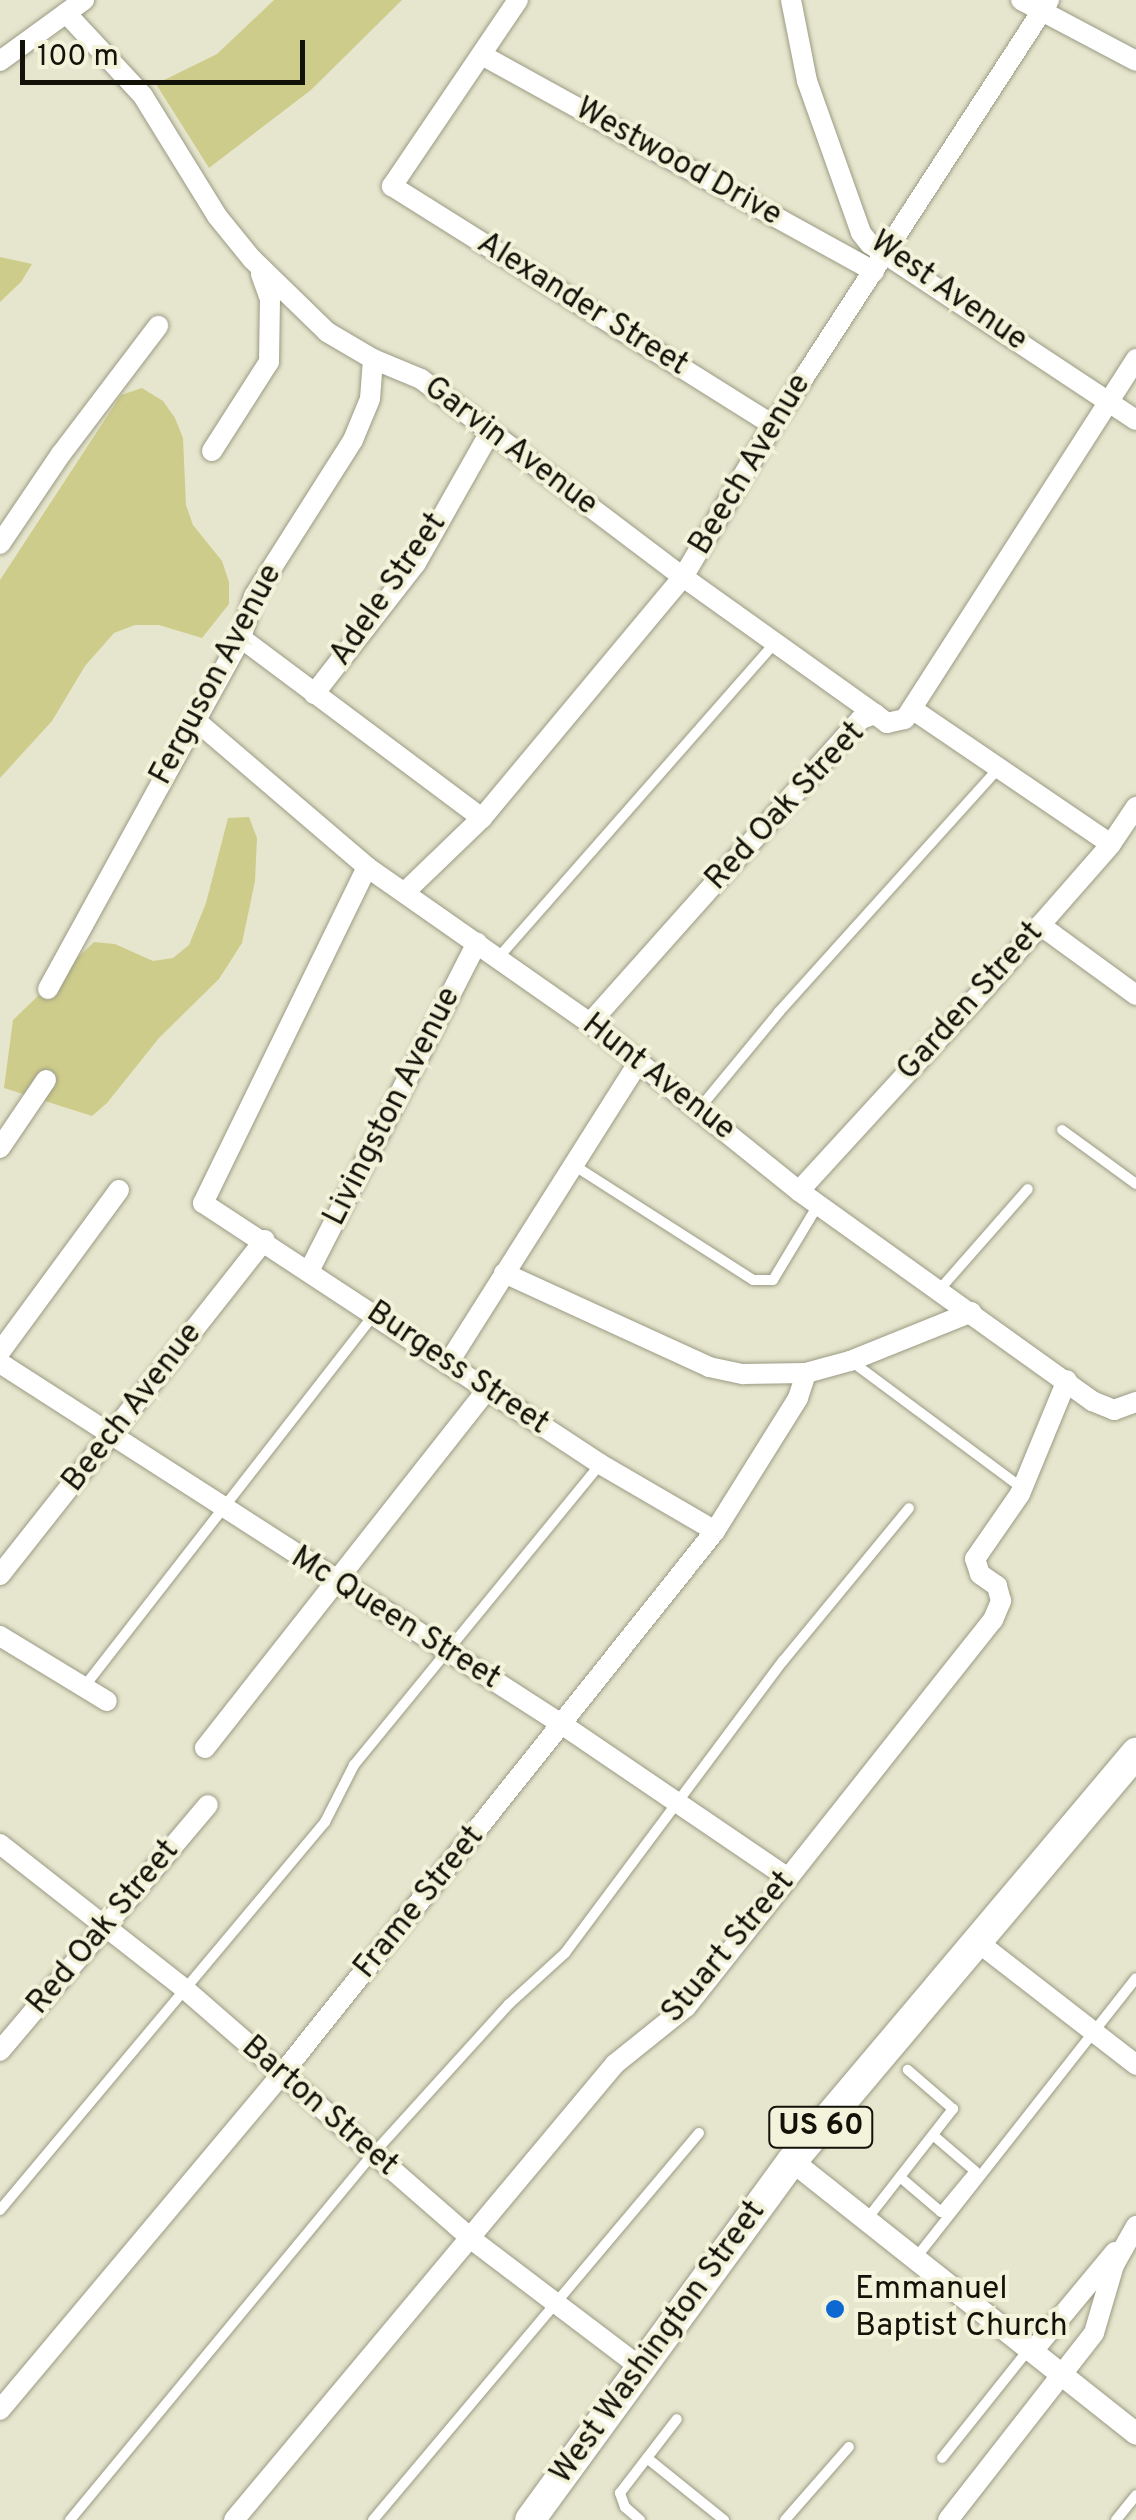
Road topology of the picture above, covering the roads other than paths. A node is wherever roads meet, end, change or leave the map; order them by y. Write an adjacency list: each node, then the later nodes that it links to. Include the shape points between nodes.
1 (84, 0): 6 (street)
2 (518, 0): 7 (street)
3 (791, 0): 10 (street, West Avenue, via 807,80 861,233)
4 (1021, 0): 5 (street)
5 (1045, 6): 8 (street); 10 (street, Beech Avenue)
6 (66, 13): 9 (street); 11 (street, Garvin Avenue, via 143,96 217,216)
7 (482, 55): 10 (street, Westwood Drive); 17 (street, Alexander Street, via 392,186)
8 (1136, 61)
9 (0, 62)
10 (880, 262): 15 (street, West Avenue); 17 (street, Beech Avenue)
11 (258, 268): 13 (street, Garvin Avenue, via 327,332); 19 (street, via 270,299 270,362)
12 (158, 326): 20 (street)
13 (373, 359): 18 (street, Garvin Avenue, via 421,378); 22 (street, Ferguson Avenue, via 370,399 353,440 254,596)
14 (1136, 359): 15 (street)
15 (1108, 402): 16 (street, West Avenue); 25 (street)
16 (1136, 420)
17 (773, 426): 21 (street, Beech Avenue)
18 (490, 432): 21 (street, Garvin Avenue); 24 (street, Adele Street, via 416,562)
19 (212, 451)
20 (0, 544)
21 (683, 577): 23 (street, Garvin Avenue); 30 (street, Beech Avenue)
22 (241, 638): 24 (street); 27 (street, Ferguson Avenue)
23 (776, 643): 26 (street, Garvin Avenue); 36 (lane)
24 (314, 694): 30 (street)
25 (912, 709): 26 (street, Red Oak Street, via 895,724); 28 (street)
26 (875, 714): 39 (street, Red Oak Street, via 861,719)
27 (194, 719): 32 (street, Hunt Avenue); 37 (street, Ferguson Avenue)
28 (1000, 767): 31 (street); 42 (lane)
29 (1135, 811): 31 (street, Garden Street)
30 (482, 818): 33 (street, Beech Avenue)
31 (1110, 844): 34 (street, Garden Street)
32 (367, 866): 33 (street, Hunt Avenue); 51 (street, Burgess Street, via 202,1203)
33 (405, 892): 35 (street, Hunt Avenue)
34 (1040, 925): 38 (street); 49 (street, Garden Street)
35 (477, 943): 36 (street, Hunt Avenue); 52 (street, Livingston Avenue)
36 (498, 958): 39 (street, Hunt Avenue)
37 (48, 989)
38 (1136, 995)
39 (590, 1024): 40 (street, Hunt Avenue)
40 (638, 1062): 42 (street, Hunt Avenue); 45 (street)
41 (46, 1080): 44 (street)
42 (698, 1110): 49 (street, Hunt Avenue)
43 (1062, 1130): 46 (lane)
44 (0, 1148)
45 (575, 1166): 50 (lane, via 752,1280 773,1280); 53 (street)
46 (1136, 1184)
47 (118, 1190): 57 (street)
48 (1028, 1190): 54 (lane)
49 (799, 1191): 50 (street, Hunt Avenue)
50 (819, 1204): 54 (street, Hunt Avenue)
51 (265, 1240): 52 (street, Burgess Street); 65 (street, Beech Avenue)
52 (309, 1271): 56 (street, Burgess Street)
53 (504, 1273): 59 (street); 61 (street, via 709,1367)
54 (940, 1289): 55 (street, Hunt Avenue)
55 (972, 1312): 58 (street); 62 (street, Hunt Avenue)
56 (375, 1314): 59 (street, Burgess Street); 68 (lane)
57 (0, 1352)
58 (850, 1361): 61 (street); 67 (lane)
59 (449, 1362): 63 (street, Burgess Street)
60 (0, 1363): 65 (street, Mc Queen Street)
61 (806, 1373): 70 (street, Frame Street, via 798,1398)
62 (1067, 1380): 64 (street, Hunt Avenue, via 1114,1410); 67 (street, Stuart Street)
63 (487, 1389): 66 (street, Burgess Street); 72 (street)
64 (1136, 1402)
65 (112, 1436): 68 (street, Mc Queen Street); 71 (street, Beech Avenue)
66 (600, 1464): 70 (street, Burgess Street); 74 (lane)
67 (1023, 1488): 83 (street, Stuart Street, via 975,1559 980,1574 997,1586 1001,1601 993,1620)
68 (223, 1508): 72 (street, Mc Queen Street); 75 (lane)
69 (908, 1508): 80 (lane)
70 (715, 1531): 77 (street, Frame Street)
71 (0, 1575)
72 (335, 1581): 74 (street, Mc Queen Street); 78 (street)
73 (0, 1636): 75 (street)
74 (449, 1653): 77 (street, Mc Queen Street); 87 (lane, via 354,1765 325,1822)
75 (84, 1687): 76 (street)
76 (107, 1701)
77 (564, 1725): 80 (street, Mc Queen Street); 92 (street, Frame Street)
78 (205, 1748)
79 (1136, 1753): 85 (main road, West Washington Street / US 60)
80 (676, 1802): 83 (street, Mc Queen Street); 95 (lane, via 565,1953 509,2004)
81 (208, 1805): 84 (street, Red Oak Street)
82 (0, 1844): 84 (street, Barton Street)
83 (788, 1878): 101 (street, Stuart Street, via 686,2007 615,2064)
84 (105, 1928): 87 (street, Barton Street); 89 (street, Red Oak Street)
85 (978, 1943): 88 (street); 96 (main road, West Washington Street / US 60)
86 (1136, 1978): 88 (lane)
87 (185, 1989): 92 (street, Barton Street); 98 (lane)
88 (1092, 2030): 90 (street); 102 (lane, via 1008,2147)
89 (0, 2051)
90 (1136, 2065)
91 (908, 2070): 94 (lane, via 954,2108)
92 (282, 2074): 95 (street, Barton Street); 107 (street, Frame Street)
93 (698, 2133): 103 (lane)
94 (933, 2135): 97 (lane); 97 (lane, via 975,2172 941,2212)
95 (373, 2154): 101 (street, Barton Street); 114 (lane)
96 (792, 2161): 99 (street); 105 (main road, West Washington Street / US 60)
97 (900, 2177): 99 (lane)
98 (0, 2210)
99 (866, 2220): 102 (street)
100 (1134, 2228): 104 (street); 106 (street, via 1114,2265 1100,2321)
101 (470, 2238): 103 (street, Barton Street); 115 (street, Stuart Street)
102 (915, 2259): 104 (street)
103 (554, 2302): 105 (street, Barton Street); 116 (lane)
104 (1030, 2350): 106 (street); 112 (lane)
105 (640, 2368): 117 (main road, West Washington Street / US 60)
106 (1063, 2376): 109 (street); 121 (street)
107 (0, 2410)
108 (677, 2419): 111 (lane)
109 (1136, 2434)
110 (849, 2446): 120 (lane)
111 (647, 2458): 118 (lane, via 620,2494); 119 (lane)
112 (942, 2458)
113 (1136, 2495): 122 (lane)
114 (70, 2520)
115 (234, 2520)
116 (373, 2520)
117 (530, 2520)
118 (640, 2520)
119 (724, 2520)
120 (785, 2520)
121 (948, 2520)
122 (1116, 2520)

